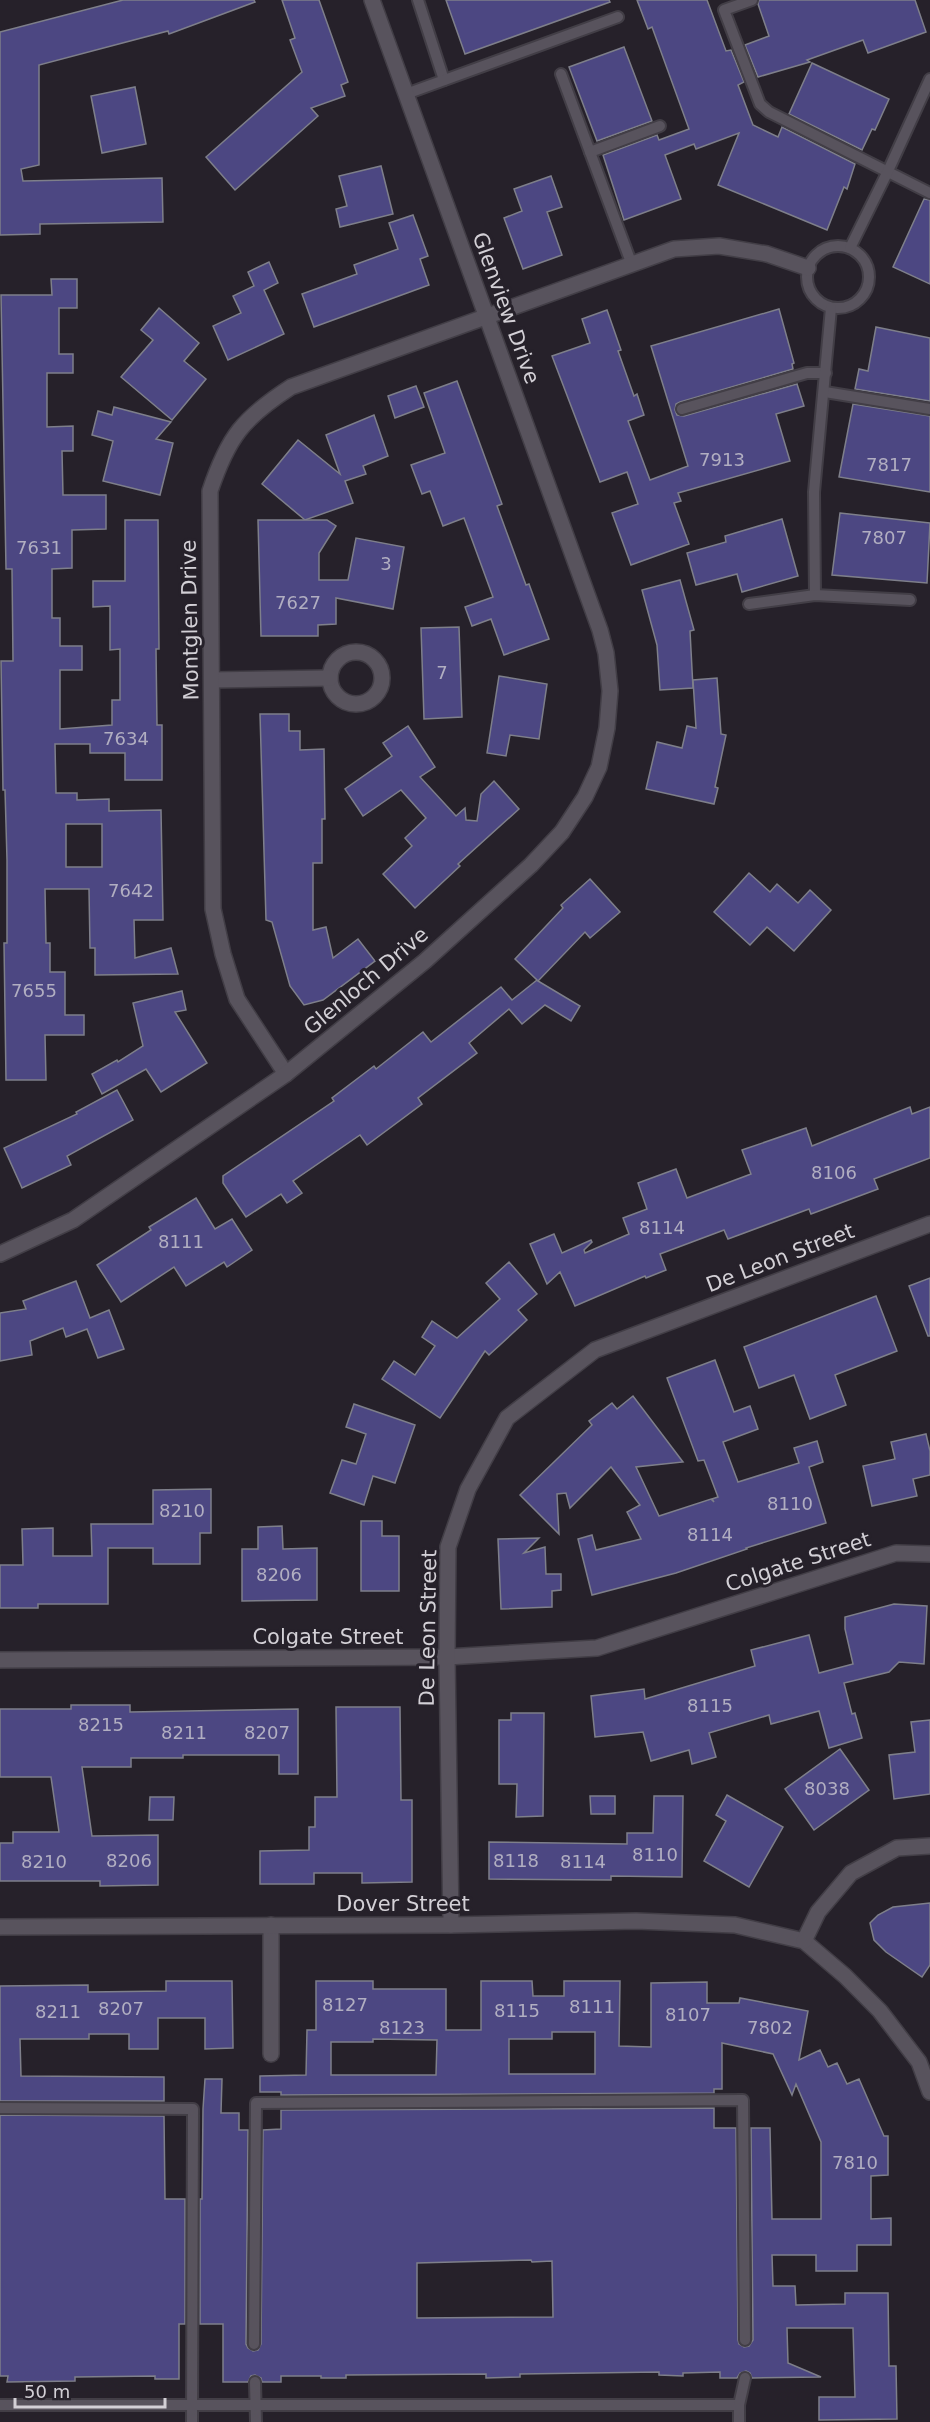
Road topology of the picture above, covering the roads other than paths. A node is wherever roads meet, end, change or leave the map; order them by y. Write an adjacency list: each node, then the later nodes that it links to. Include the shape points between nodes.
1 (372, 0): 8 (street, Glenview Drive)
2 (418, 0): 7 (lane)
3 (752, 0): 11 (lane, via 724,10 760,104)
4 (618, 17): 7 (lane)
5 (561, 74): 10 (lane)
6 (930, 79): 11 (lane)
7 (444, 80): 8 (lane)
8 (405, 94): 17 (street, Glenview Drive)
9 (660, 126): 10 (lane)
10 (590, 152): 14 (lane)
11 (888, 171): 12 (lane); 13 (lane)
12 (930, 193)
13 (850, 248): 15 (lane, via 840,245 820,251); 16 (lane, via 866,261 870,282 867,292 852,306)
14 (632, 265): 15 (street, Montglen Drive, via 674,249 719,246 767,254); 17 (street, Montglen Drive)
15 (808, 268): 16 (lane, via 809,288 821,304)
16 (831, 308): 18 (lane)
17 (487, 317): 25 (street, Glenview Drive); 27 (street, Montglen Drive, via 291,387 240,428 220,462 210,491)
18 (826, 373): 19 (lane); 20 (lane, via 784,378)
19 (825, 392): 21 (lane); 22 (lane, via 814,492)
20 (682, 409)
21 (930, 409)
22 (815, 594): 23 (lane); 24 (lane)
23 (910, 600)
24 (749, 604)
25 (600, 630): 28 (street, Glenloch Drive, via 610,692 607,728 599,767 562,832 425,961)
26 (330, 678): 27 (street)
27 (212, 680): 28 (street, Montglen Drive, via 213,909 237,999)
28 (286, 1074): 30 (street, Glenloch Drive, via 74,1220)
29 (930, 1224): 32 (street, De Leon Street, via 595,1350 507,1418 468,1489 448,1547)
30 (0, 1254)
31 (930, 1554): 32 (street, Colgate Street, via 896,1553 597,1648)
32 (447, 1657): 33 (street, Colgate Street); 35 (street, De Leon Street)
33 (0, 1660)
34 (930, 1846): 38 (street, via 897,1848 851,1873 818,1912)
35 (451, 1924): 36 (street, Dover Street); 38 (street, Dover Street, via 636,1921 735,1925)
36 (271, 1926): 37 (street, Dover Street); 39 (street)
37 (0, 1927)
38 (804, 1941): 40 (street, via 880,2011 919,2062)
39 (271, 2054)
40 (930, 2092)
41 (0, 2108): 48 (lane, via 194,2109)
42 (745, 2340): 43 (lane, via 743,2100 256,2103)
43 (254, 2344)
44 (745, 2378): 47 (lane)
45 (255, 2382): 49 (lane)
46 (0, 2404): 48 (lane)
47 (739, 2405): 49 (lane); 52 (lane)
48 (192, 2406): 49 (lane); 50 (lane)
49 (256, 2406): 51 (lane)
50 (192, 2422)
51 (256, 2422)
52 (740, 2422)

